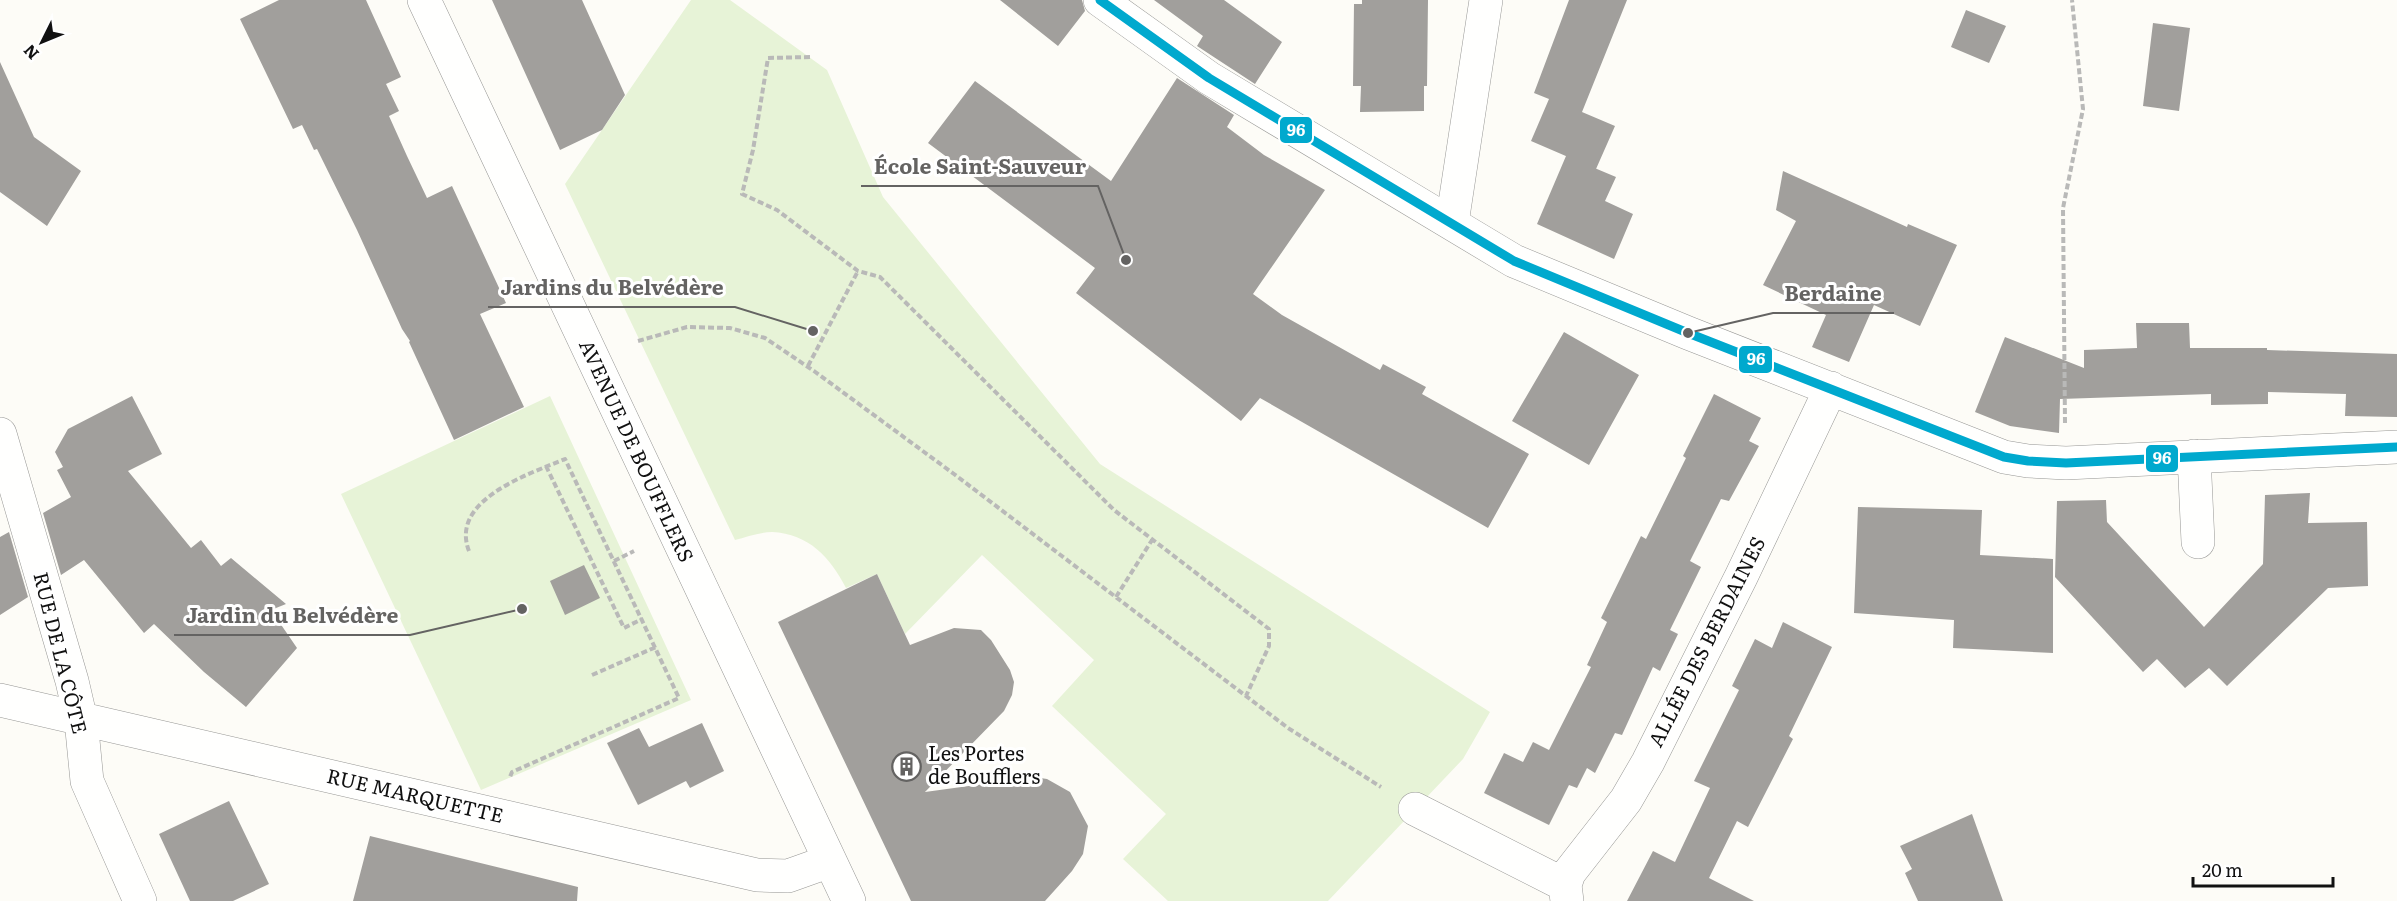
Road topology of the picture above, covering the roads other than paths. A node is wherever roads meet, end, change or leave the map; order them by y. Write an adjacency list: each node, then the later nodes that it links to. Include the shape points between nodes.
1 (424, 0): 13 (street, AVENUE DE BOUFFLERS)
2 (1100, 0): 4 (street, via 1209,78)
3 (1486, 0): 4 (street)
4 (1452, 223): 5 (street, via 1514,261)
5 (1831, 388): 8 (street, via 2004,457 2066,463); 14 (street, ALLÉE DES BERDAINES, via 1648,762 1626,800 1569,873)
6 (0, 434): 11 (street, RUE DE LA CÔTE)
7 (2397, 447): 8 (street)
8 (2194, 456): 9 (street)
9 (2198, 542)
10 (0, 700): 11 (street, RUE MARQUETTE)
11 (81, 720): 13 (street, RUE MARQUETTE, via 757,875 788,876); 15 (street, RUE DE LA CÔTE, via 87,781)
12 (1416, 809): 14 (street, ALLÉE DES BERDAINES)
13 (830, 861): 16 (street, AVENUE DE BOUFFLERS)
14 (1566, 893)
15 (140, 901)
16 (849, 901)

